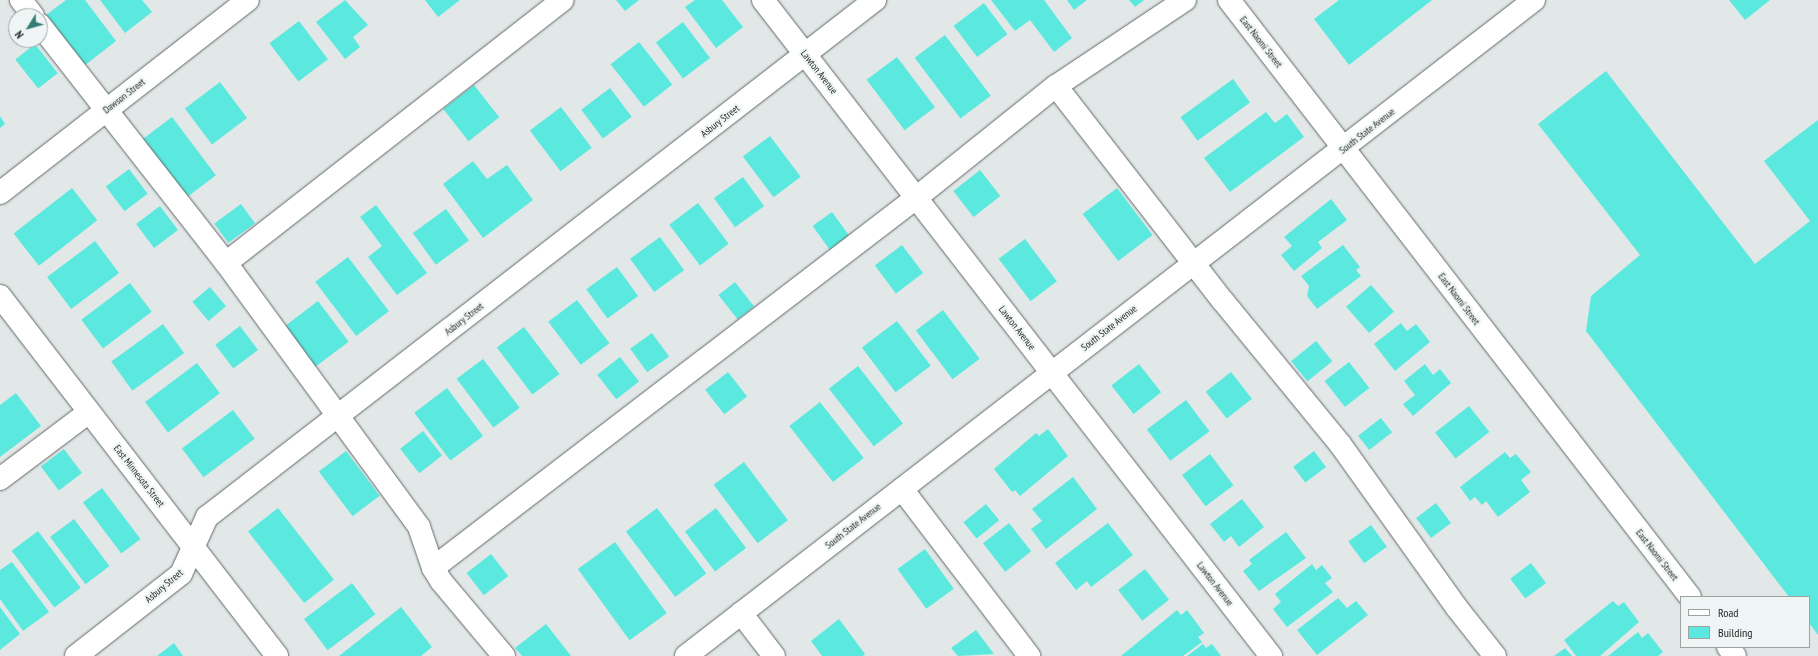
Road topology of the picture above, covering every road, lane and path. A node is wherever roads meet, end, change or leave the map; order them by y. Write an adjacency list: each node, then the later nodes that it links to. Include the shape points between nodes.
1 (248, 0): 11 (street, Dawson Street)
2 (562, 0): 15 (street)
3 (763, 0): 9 (street, Lawton Avenue)
4 (875, 0): 9 (street, Asbury Street)
5 (1185, 0): 10 (street)
6 (1229, 0): 12 (street, East Naomi Street)
7 (1534, 0): 12 (street, South State Avenue)
8 (48, 35): 11 (street)
9 (805, 54): 14 (street, Lawton Avenue); 20 (street, Asbury Street)
10 (1056, 86): 14 (street); 16 (street)
11 (106, 110): 13 (street, Dawson Street); 15 (street)
12 (1344, 148): 16 (street, South State Avenue); 25 (street, East Naomi Street)
13 (0, 193)
14 (916, 198): 18 (street, Lawton Avenue); 24 (street)
15 (226, 263): 20 (street)
16 (1194, 263): 18 (street, South State Avenue); 35 (street, via 1340,444 1457,608)
17 (0, 296): 19 (street, East Minnesota Street)
18 (1052, 372): 22 (street, South State Avenue); 34 (street, Lawton Avenue)
19 (89, 412): 21 (street); 23 (street, East Minnesota Street)
20 (339, 417): 23 (street, Asbury Street, via 207,517); 24 (street, via 419,527)
21 (0, 479)
22 (902, 489): 26 (street, South State Avenue); 33 (street)
23 (193, 546): 28 (street, Asbury Street, via 180,574); 29 (street, East Minnesota Street)
24 (433, 568): 30 (street)
25 (1689, 596)
26 (741, 613): 31 (street, South State Avenue); 32 (street)
27 (1729, 648): 36 (street)
28 (76, 656)
29 (277, 656)
30 (504, 656)
31 (686, 656)
32 (774, 656)
33 (1029, 656)
34 (1271, 656)
35 (1496, 656)
36 (1735, 656)

